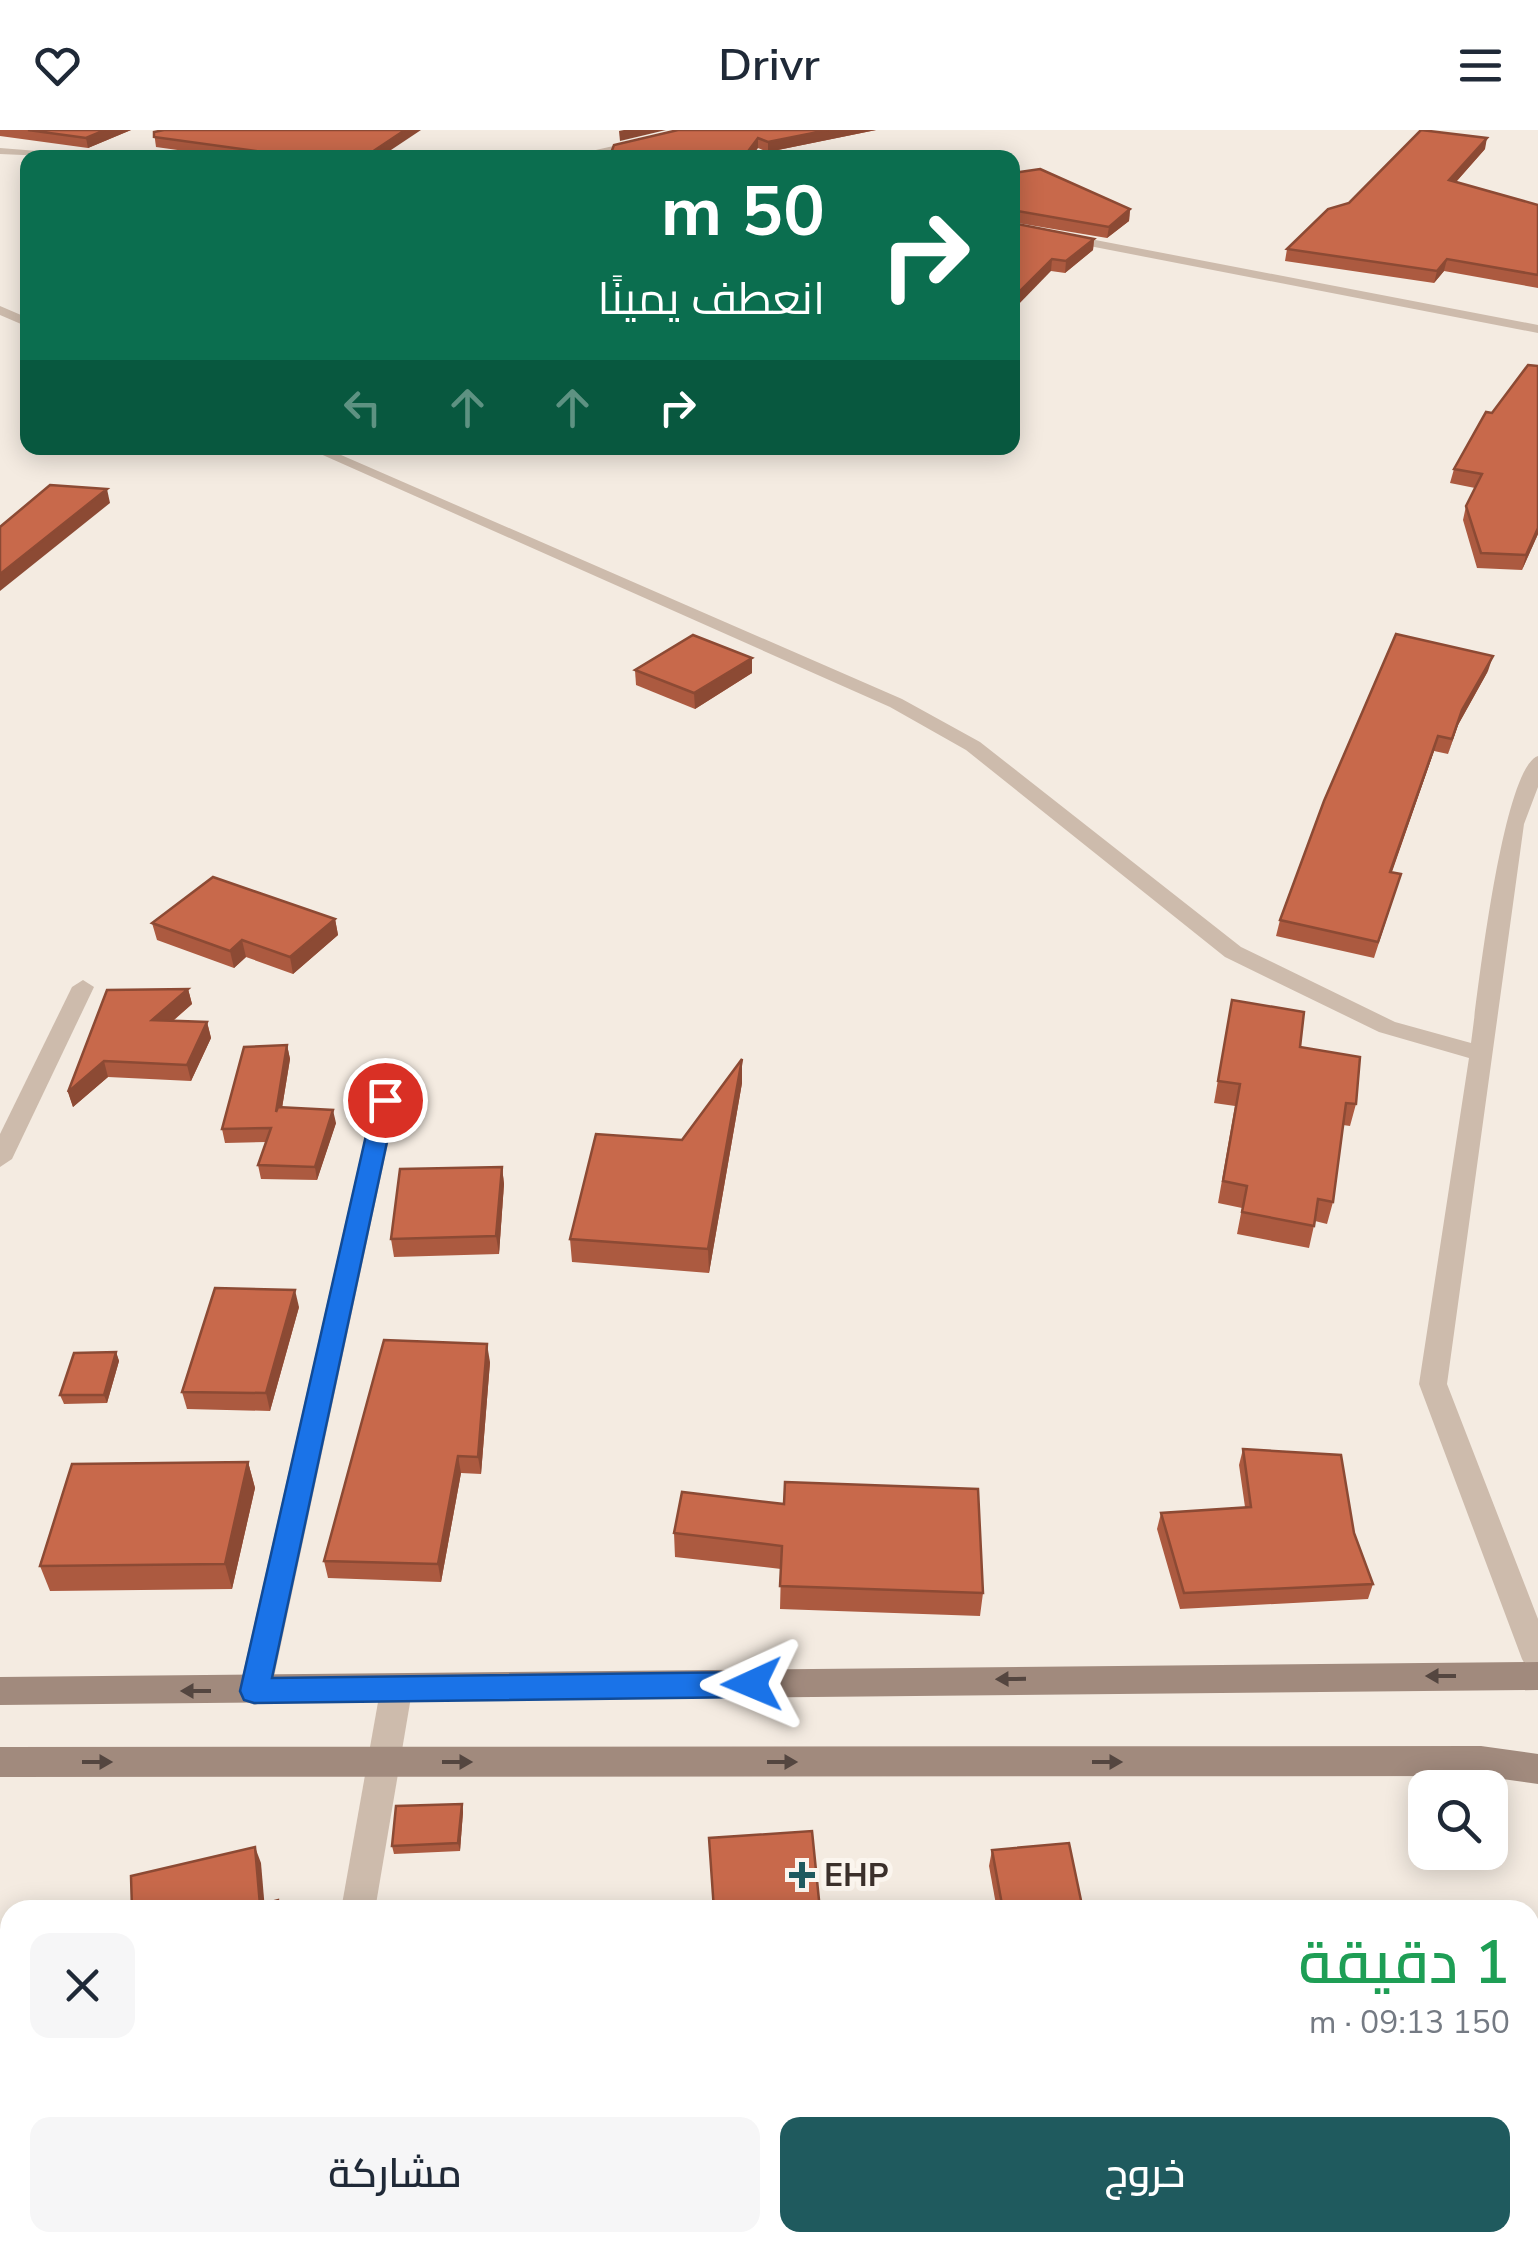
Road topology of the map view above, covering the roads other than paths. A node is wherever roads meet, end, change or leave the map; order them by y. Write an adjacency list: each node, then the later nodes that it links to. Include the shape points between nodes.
1 (698, 130): 2 (street)
2 (604, 150)
3 (1020, 229): 4 (street)
4 (1538, 330)
5 (330, 455): 8 (street, via 896,703 974,746 1233,952 1387,1028)
6 (1538, 762): 8 (street, via 1514,824)
7 (83, 986): 10 (street)
8 (1478, 1053): 11 (street, via 1433,1384)
9 (385, 1100): 15 (street)
10 (0, 1160)
11 (1538, 1659)
12 (1538, 1676): 13 (main road, one-way to 13)
13 (396, 1690): 15 (main road); 17 (street)
14 (0, 1691): 15 (main road, one-way to 14)
15 (254, 1691)
16 (0, 1762): 17 (main road, one-way to 17)
17 (382, 1762): 18 (main road, one-way to 18, via 1481,1761); 19 (street)
18 (1538, 1768)
19 (360, 1900)

